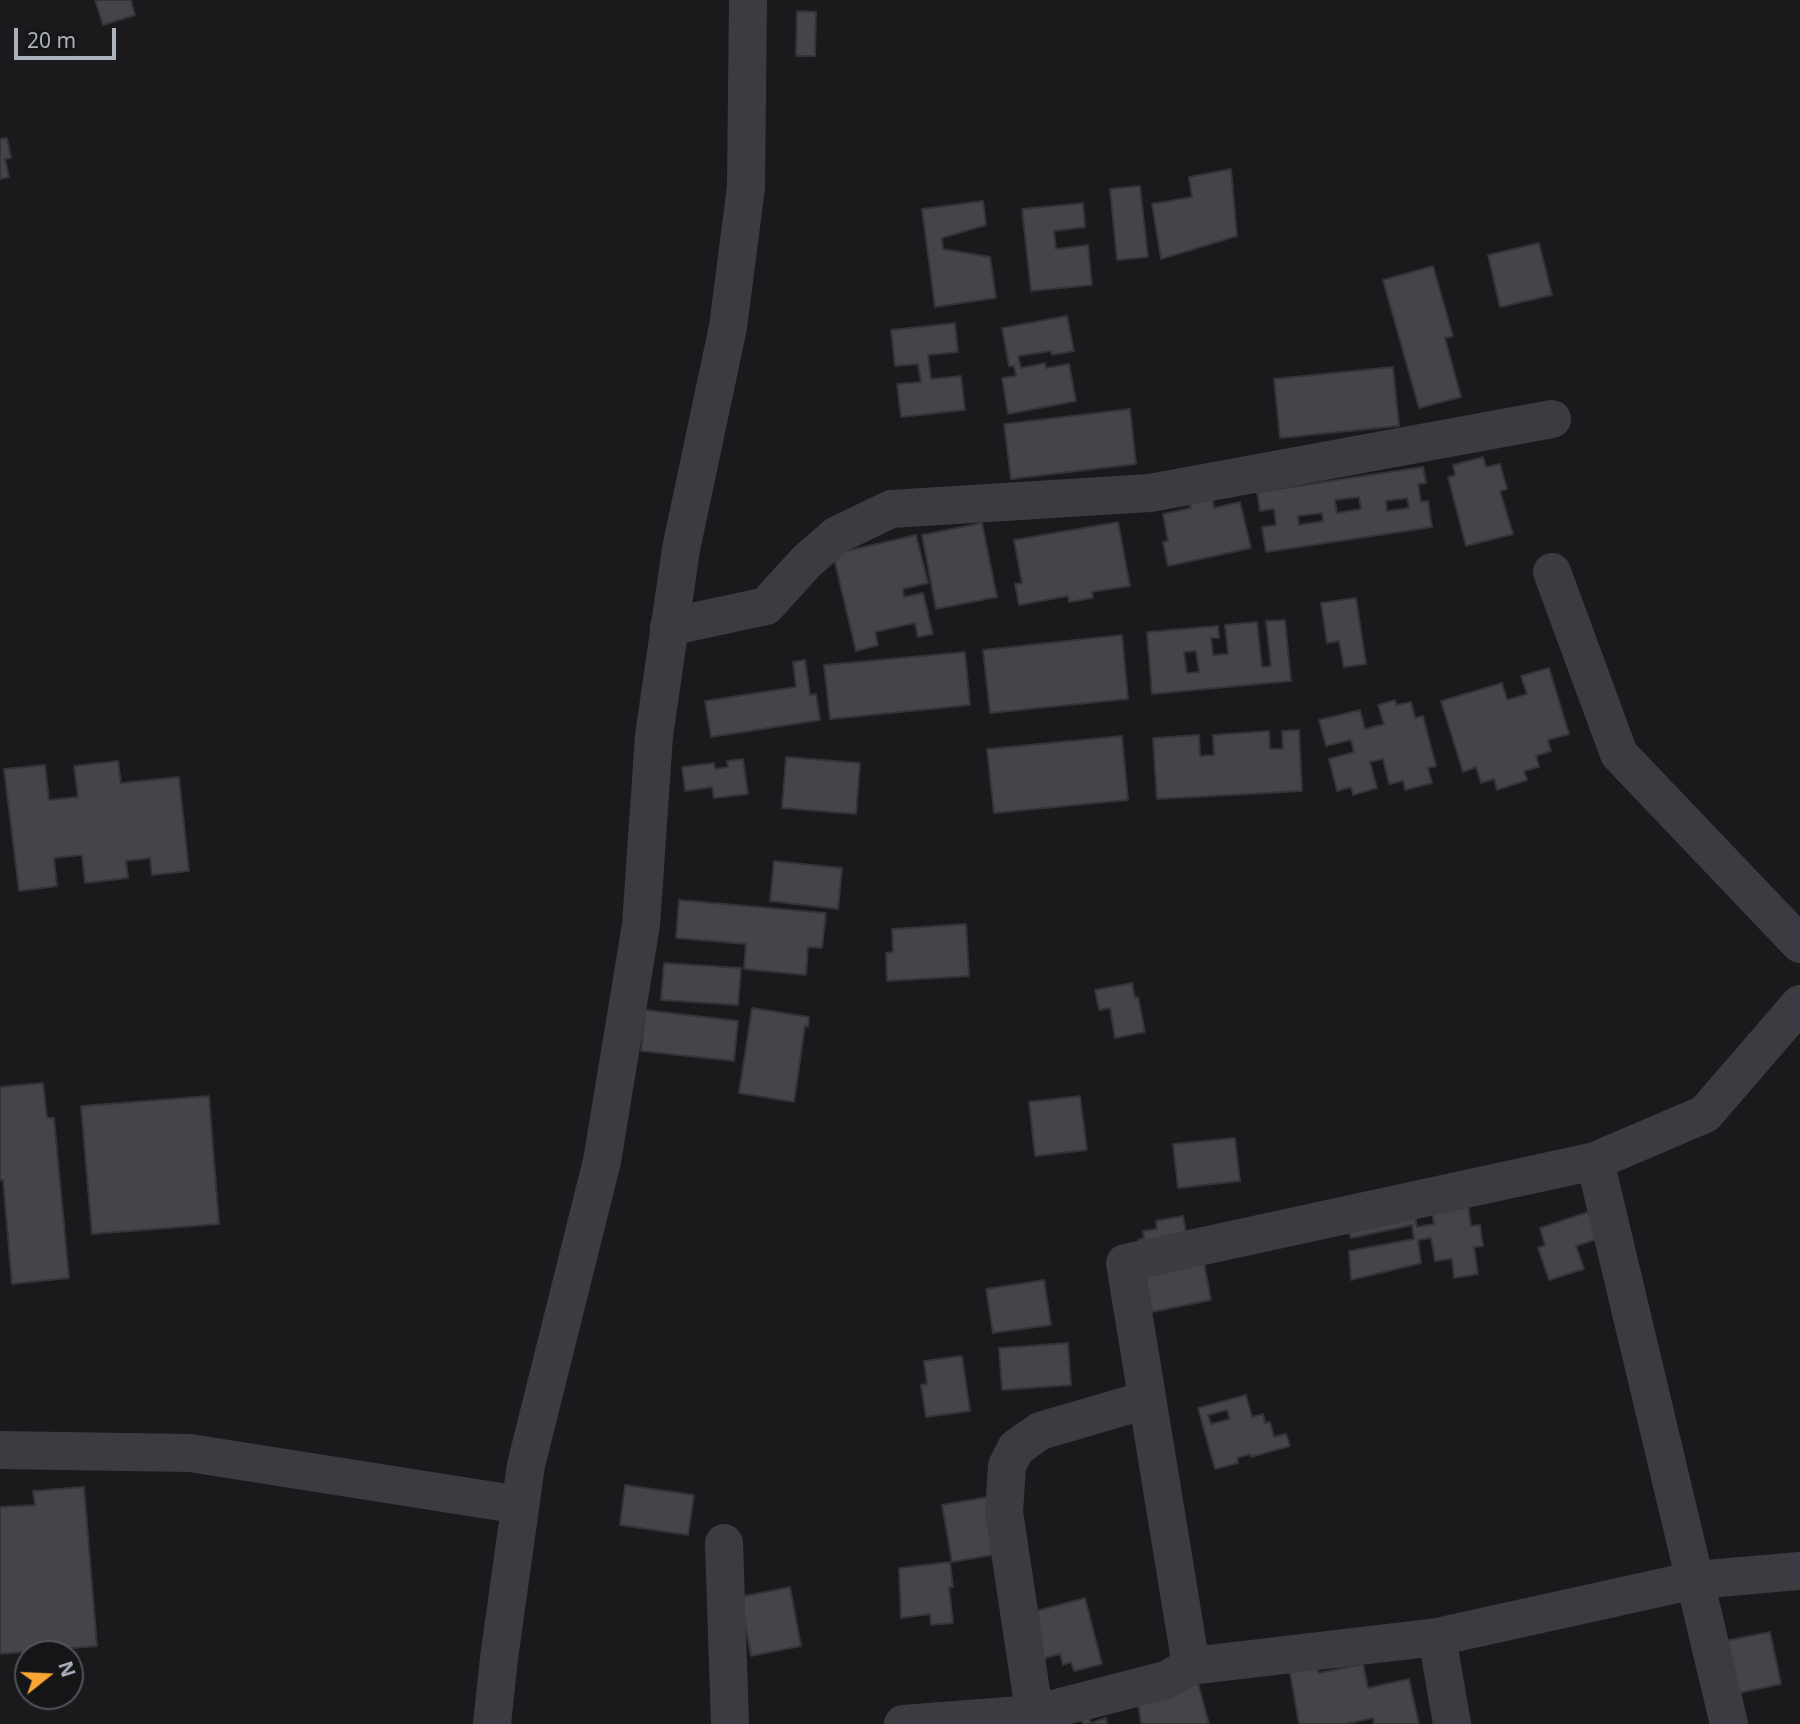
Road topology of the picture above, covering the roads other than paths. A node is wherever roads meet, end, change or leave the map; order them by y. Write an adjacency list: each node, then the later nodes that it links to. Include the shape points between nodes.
1 (748, 0): 4 (street, via 744,200 728,327)
2 (1552, 419): 4 (street, via 1150,493 891,509 837,535 766,606)
3 (1552, 572): 5 (street, via 1619,754)
4 (669, 627): 10 (street, via 654,736 641,925 604,1147)
5 (1800, 944)
6 (1800, 1004): 7 (street, via 1705,1114)
7 (1595, 1161): 8 (street, via 1125,1263); 13 (street)
8 (1146, 1400): 15 (street); 16 (street, via 1040,1431 1016,1448 1007,1466 1004,1511)
9 (0, 1450): 10 (street, via 190,1453)
10 (520, 1505): 17 (street)
11 (724, 1543): 18 (street)
12 (1800, 1572): 13 (street)
13 (1695, 1580): 14 (street); 21 (street)
14 (1437, 1637): 15 (street); 20 (street)
15 (1191, 1666): 16 (street, via 1166,1680)
16 (1035, 1719): 19 (street)
17 (492, 1724)
18 (730, 1724)
19 (903, 1724)
20 (1451, 1724)
21 (1728, 1724)

